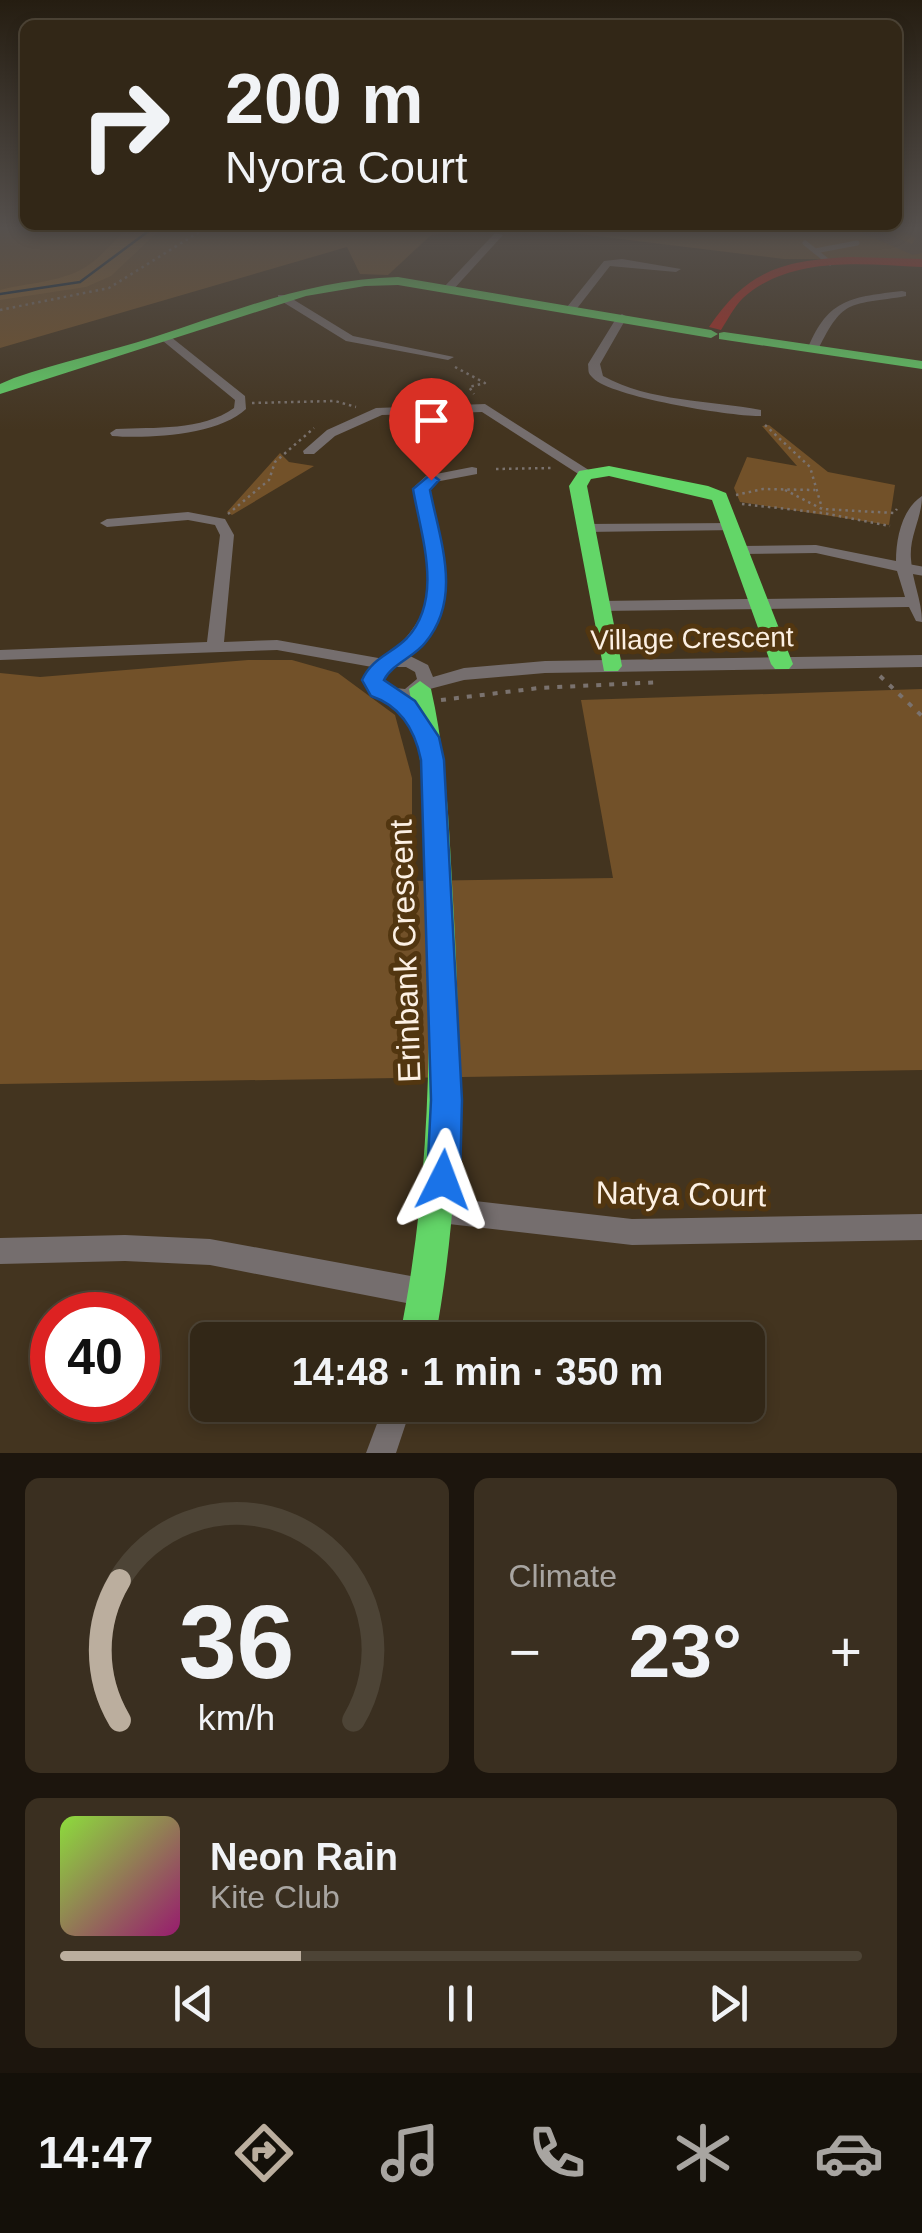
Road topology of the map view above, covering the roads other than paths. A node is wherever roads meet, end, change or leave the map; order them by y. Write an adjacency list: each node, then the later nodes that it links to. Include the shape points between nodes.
1 (288, 295): 6 (street)
2 (484, 295): 7 (street)
3 (583, 295): 7 (street)
4 (740, 295): 9 (street)
5 (897, 295): 11 (street, via 835,310)
6 (282, 297): 10 (street); 12 (street, via 350,338)
7 (572, 309): 8 (street)
8 (622, 317): 9 (street); 15 (street, via 594,364 602,380)
9 (725, 329): 11 (street)
10 (167, 338): 14 (street); 16 (street, via 242,404 219,422)
11 (814, 348): 13 (street)
12 (451, 362)
13 (922, 365)
14 (0, 389)
15 (758, 413)
16 (116, 433)
17 (309, 450): 19 (street, via 374,413 485,408)
18 (472, 471): 29 (street, via 422,486 438,593)
19 (588, 474): 22 (street, via 578,486); 23 (street, via 708,491 724,502)
20 (917, 507): 24 (street)
21 (108, 524): 30 (street, via 188,516 220,522 227,535)
22 (585, 528): 23 (street); 27 (street)
23 (737, 538): 24 (street); 26 (street)
24 (902, 567): 25 (lane); 28 (street)
25 (922, 571)
26 (760, 604): 27 (street); 28 (street); 35 (street)
27 (600, 606): 36 (street)
28 (918, 610)
29 (421, 636): 34 (street); 38 (street)
30 (215, 647): 31 (street); 32 (street, via 276,645)
31 (0, 655)
32 (336, 655): 34 (street); 37 (street)
33 (922, 661): 35 (street, Village Crescent)
34 (388, 663): 37 (street); 38 (street)
35 (782, 664): 36 (street, Village Crescent)
36 (611, 666): 38 (street, Village Crescent)
37 (373, 680): 39 (street)
38 (421, 682): 39 (street, Village Crescent); 40 (street, Erinbank Crescent)
39 (395, 696): 40 (street)
40 (428, 737): 41 (street, Erinbank Crescent, via 446,1100)
41 (440, 1210): 42 (street, Natya Court, via 632,1232); 44 (street, Erinbank Crescent)
42 (922, 1227)
43 (0, 1251): 44 (street, via 210,1252)
44 (427, 1293): 45 (street, Erinbank Crescent)
45 (421, 1322)
46 (392, 1422): 47 (street)
47 (381, 1453)

